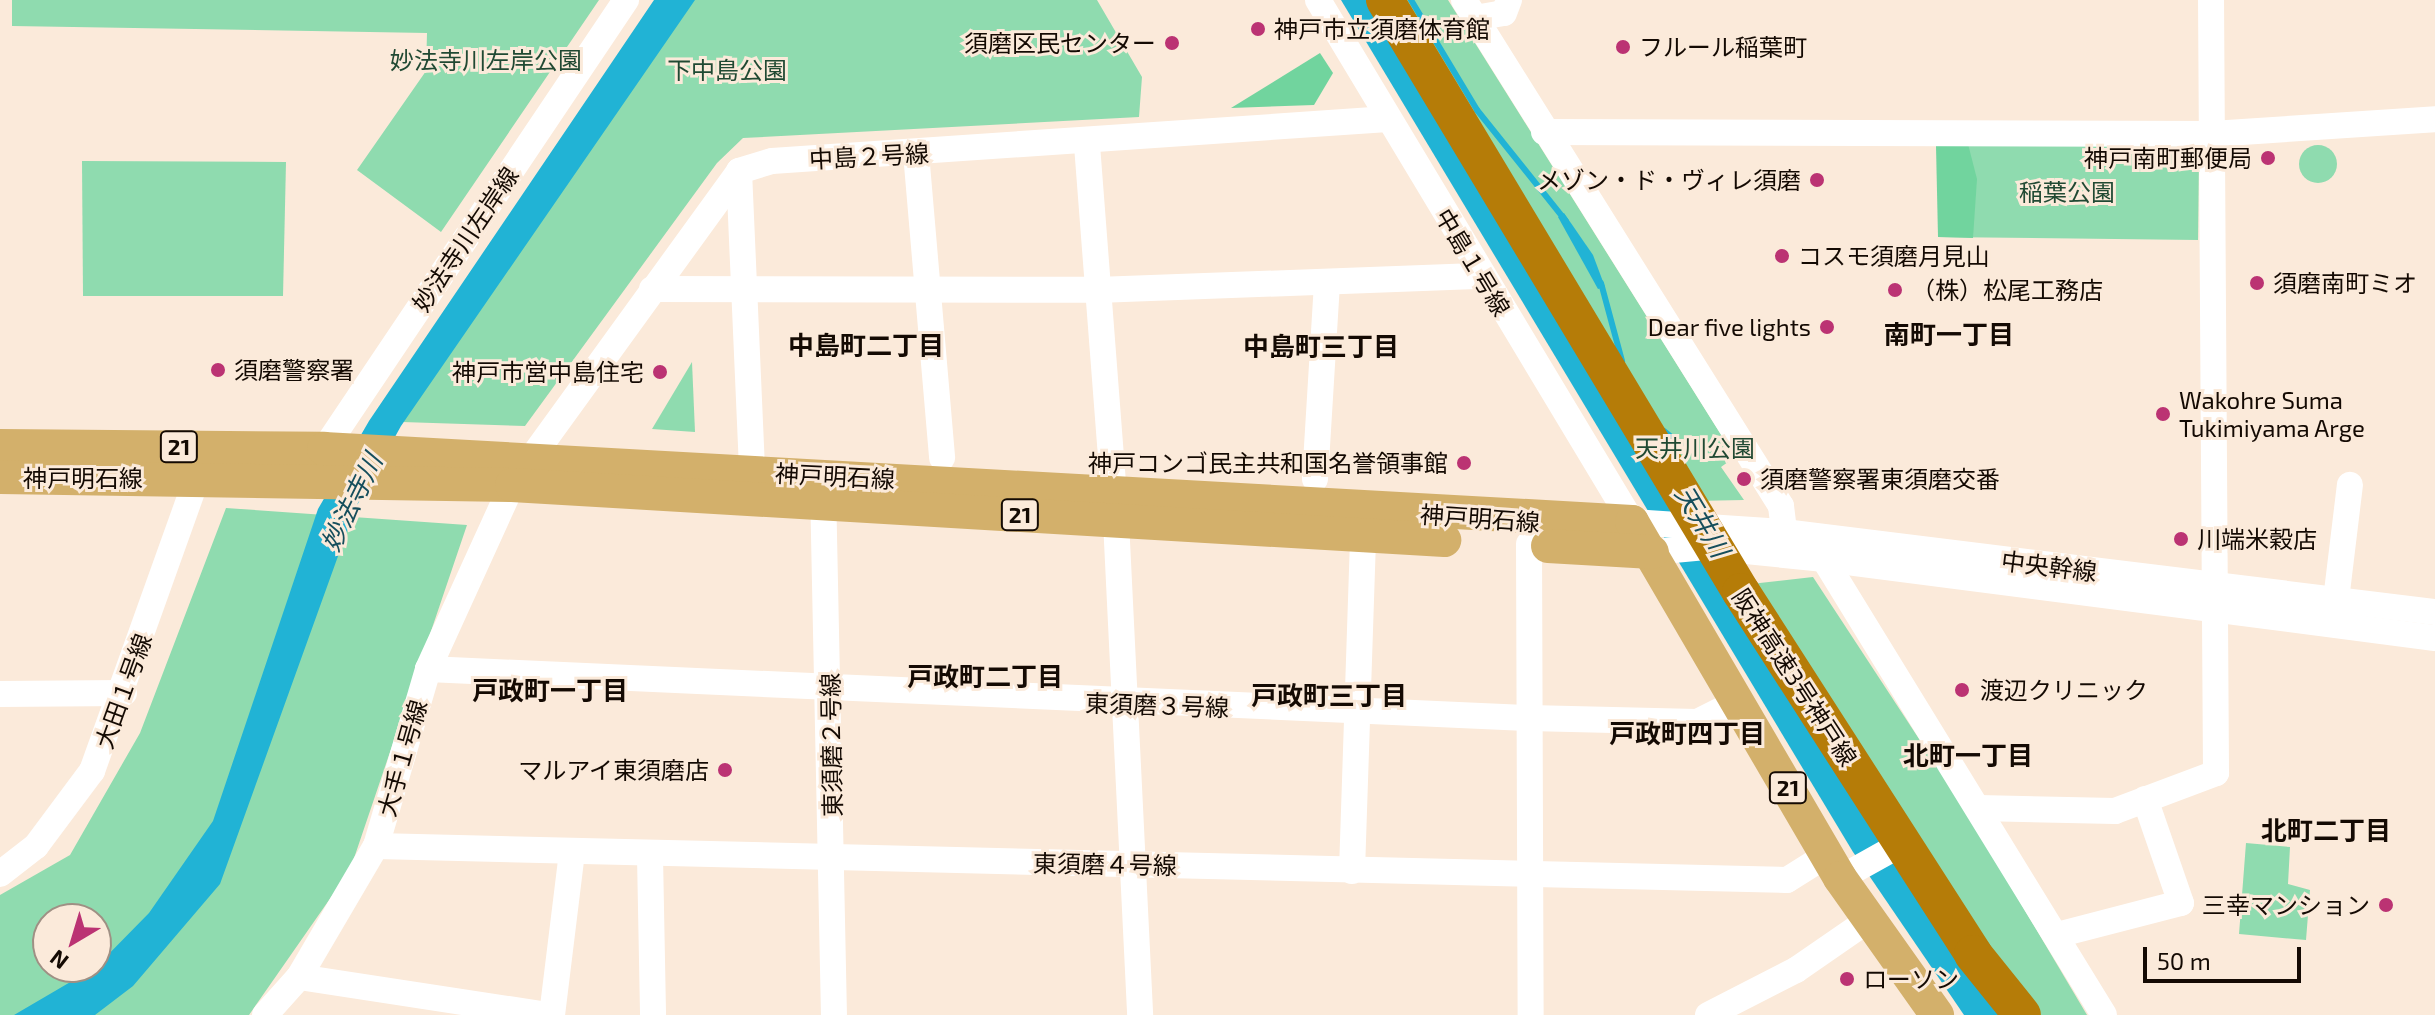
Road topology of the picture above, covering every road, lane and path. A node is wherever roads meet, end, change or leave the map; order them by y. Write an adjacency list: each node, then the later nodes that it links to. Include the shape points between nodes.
1 (626, 0): 23 (street, 妙法寺川左岸線)
2 (1318, 0): 8 (street, 中島１号線)
3 (1362, 0): 74 (highway, 阪神高速3号神戸線, via 1659,479 1896,881)
4 (1385, 0): 64 (highway, 阪神高速3号神戸線, via 1741,592)
5 (1509, 0): 7 (street, via 1504,13)
6 (2211, 0): 11 (street)
7 (1469, 9): 10 (street)
8 (1388, 119): 12 (street, 中島２号線); 15 (street, 中島１号線)
9 (2435, 119): 11 (street)
10 (1544, 132): 11 (street); 33 (street, via 1781,506)
11 (2212, 134): 38 (street)
12 (1087, 145): 13 (street, 中島２号線); 18 (street)
13 (916, 153): 14 (street, 中島２号線, via 772,161); 19 (street)
14 (739, 171): 17 (street); 20 (street)
15 (1483, 276): 16 (street); 32 (street, 中島１号線)
16 (1327, 282): 18 (street); 28 (street)
17 (652, 289): 20 (street); 24 (street)
18 (1097, 290): 19 (street); 31 (street)
19 (928, 291): 20 (street); 22 (street)
20 (747, 293): 25 (street)
21 (0, 446): 23 (main road, 神戸明石線 / 21)
22 (942, 458)
23 (330, 465): 24 (main road, 神戸明石線 / 21); 27 (main road, 神戸明石線 / 21)
24 (521, 472): 25 (main road, 神戸明石線 / 21); 30 (main road, 神戸明石線 / 21); 42 (street, 大手１号線)
25 (752, 472): 30 (main road, 神戸明石線 / 21)
26 (0, 477): 27 (main road, 神戸明石線 / 21)
27 (197, 478): 44 (street, 大田１号線)
28 (1315, 479)
29 (2350, 485): 39 (street)
30 (823, 489): 31 (main road, 神戸明石線 / 21); 43 (street, 東須磨２号線)
31 (1115, 505): 32 (main road, 神戸明石線 / 21, via 1139,497); 34 (main road, 神戸明石線 / 21); 47 (street)
32 (1649, 532): 35 (street); 36 (main road, 神戸明石線 / 21); 46 (main road, 21)
33 (1784, 532): 35 (street, 中央幹線); 38 (street, 中央幹線)
34 (1363, 535): 36 (main road, 神戸明石線 / 21); 48 (street)
35 (1701, 536): 37 (street, 中央幹線)
36 (1529, 544): 49 (street)
37 (1824, 559): 38 (street, 中央幹線); 51 (street)
38 (2213, 599): 39 (street, 中央幹線); 41 (street, 中央幹線); 50 (street, via 2216,773)
39 (2336, 600): 40 (street, 中央幹線)
40 (2435, 612)
41 (2435, 638)
42 (428, 669): 43 (street, 東須磨３号線); 52 (street, 大手１号線)
43 (831, 688): 47 (street, 東須磨３号線); 56 (street, 東須磨２号線)
44 (124, 693): 45 (street); 60 (street, 大田１号線, via 77,798)
45 (0, 694)
46 (1737, 702): 49 (street, 東須磨３号線, via 1697,722); 57 (main road, 21)
47 (1122, 704): 48 (street, 東須磨３号線); 58 (street)
48 (1355, 712): 49 (street, 東須磨３号線); 59 (street)
49 (1529, 718): 61 (street)
50 (2145, 799): 51 (street, via 2075,815); 63 (street, via 2181,903)
51 (1978, 808): 63 (street)
52 (376, 846): 54 (street, 東須磨４号線); 65 (street, 大手１号線)
53 (1898, 846): 57 (street, 東須磨４号線)
54 (572, 853): 55 (street, 東須磨４号線); 67 (street)
55 (650, 856): 56 (street, 東須磨４号線); 68 (street)
56 (832, 859): 58 (street, 東須磨４号線); 69 (street, 東須磨２号線)
57 (1840, 863): 61 (street, 東須磨４号線, via 1787,880); 62 (main road, 21)
58 (1132, 865): 59 (street, 東須磨４号線); 70 (street)
59 (1352, 871): 61 (street, 東須磨４号線)
60 (0, 874)
61 (1534, 877): 71 (street)
62 (1867, 921): 72 (street, via 1796,970); 73 (main road, 21)
63 (2057, 935): 77 (street)
64 (1973, 954): 75 (highway, 阪神高速3号神戸線); 76 (highway)
65 (299, 977): 66 (street, 大手１号線); 67 (street)
66 (265, 1015)
67 (550, 1015)
68 (653, 1015)
69 (834, 1015)
70 (1140, 1015)
71 (1531, 1015)
72 (1708, 1015)
73 (1937, 1015)
74 (1990, 1015)
75 (2022, 1015)
76 (2032, 1015)
77 (2104, 1015)

